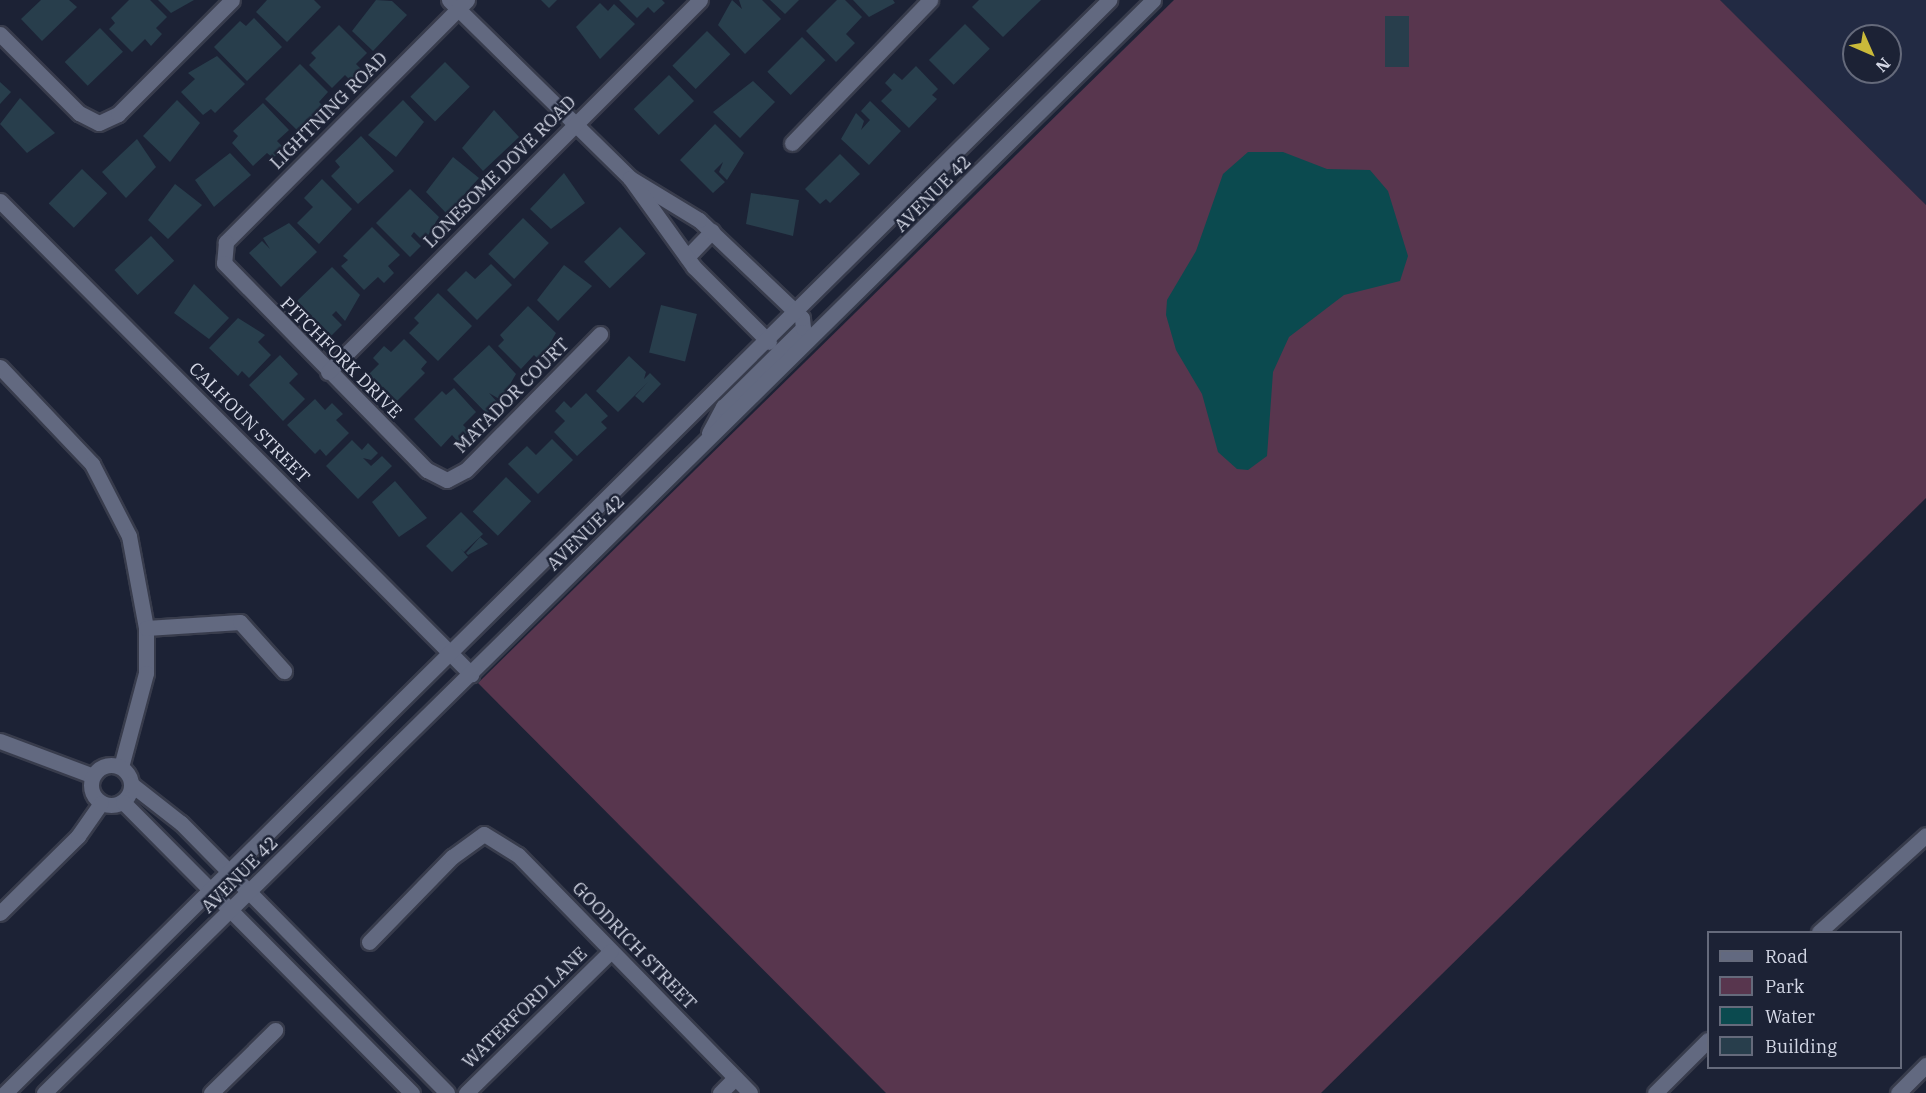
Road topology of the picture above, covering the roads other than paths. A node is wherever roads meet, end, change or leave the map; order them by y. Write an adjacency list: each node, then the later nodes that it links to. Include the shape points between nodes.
1 (231, 0): 7 (street, via 118,114 99,123 79,113)
2 (700, 0): 8 (street, LONESOME DOVE ROAD)
3 (930, 0): 9 (street)
4 (1109, 0): 15 (street, AVENUE 42)
5 (1152, 0): 20 (street, AVENUE 42)
6 (458, 3): 8 (street); 13 (street, LIGHTNING ROAD)
7 (0, 34)
8 (575, 125): 10 (street); 19 (street, LONESOME DOVE ROAD)
9 (792, 143)
10 (630, 178): 12 (street); 14 (street)
11 (0, 201): 23 (street, CALHOUN STREET)
12 (712, 231): 14 (street); 15 (street)
13 (221, 252): 19 (street, PITCHFORK DRIVE, via 230,274)
14 (687, 257): 17 (street)
15 (797, 312): 17 (street, AVENUE 42); 20 (street, via 803,328 723,407)
16 (600, 334): 21 (street, MATADOR COURT, via 466,470)
17 (769, 342): 23 (street, AVENUE 42)
18 (0, 367): 22 (street, via 69,435 113,498 129,536)
19 (328, 372): 21 (street, PITCHFORK DRIVE, via 427,470)
20 (700, 449): 25 (street, AVENUE 42)
21 (447, 480)
22 (146, 628): 24 (street, via 240,622); 27 (street, via 146,673)
23 (451, 653): 25 (street, CALHOUN STREET); 35 (street, AVENUE 42)
24 (284, 671)
25 (471, 674): 37 (street, AVENUE 42)
26 (0, 741): 28 (street)
27 (121, 767): 28 (street, via 102,767); 29 (street)
28 (93, 776): 31 (street, via 91,788)
29 (131, 784): 30 (street); 32 (street)
30 (123, 802): 31 (street); 34 (street)
31 (101, 803): 39 (street, via 78,836)
32 (181, 823): 34 (street); 35 (street)
33 (1925, 839): 40 (street)
34 (164, 841): 36 (street)
35 (230, 871): 36 (street, AVENUE 42); 37 (street)
36 (213, 888): 38 (street); 50 (street, AVENUE 42)
37 (250, 892): 38 (street, AVENUE 42); 43 (street)
38 (234, 908): 44 (street); 51 (street, AVENUE 42)
39 (0, 913)
40 (1821, 931)
41 (369, 942): 42 (street, GOODRICH STREET, via 452,857 484,834 518,855)
42 (611, 951): 48 (street, GOODRICH STREET); 55 (street, WATERFORD LANE)
43 (326, 969): 44 (street); 54 (street)
44 (309, 986): 53 (street)
45 (276, 1030): 52 (street)
46 (1707, 1041): 58 (street)
47 (1926, 1065): 49 (street)
48 (735, 1078): 56 (street); 57 (street, GOODRICH STREET)
49 (1909, 1090)
50 (5, 1093)
51 (44, 1093)
52 (212, 1093)
53 (412, 1093)
54 (447, 1093)
55 (466, 1093)
56 (720, 1093)
57 (750, 1093)
58 (1655, 1093)

